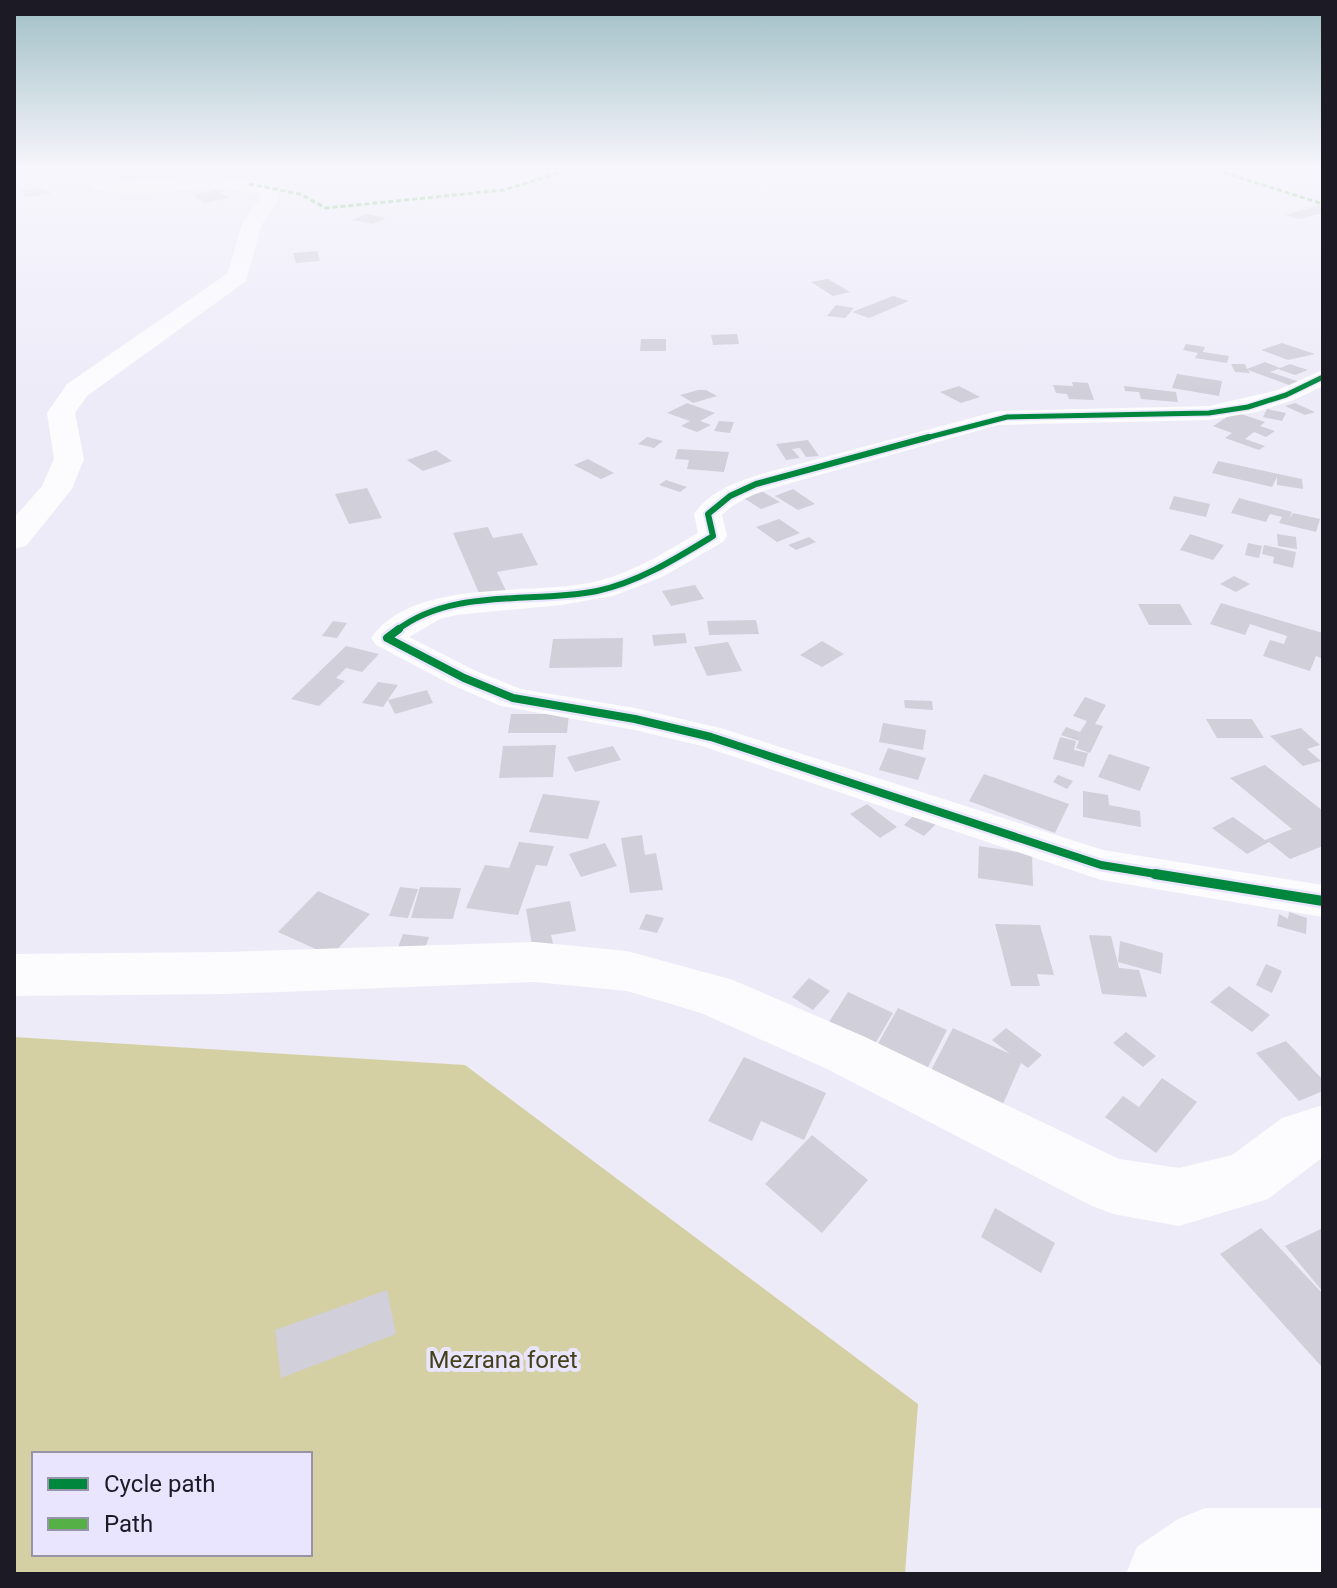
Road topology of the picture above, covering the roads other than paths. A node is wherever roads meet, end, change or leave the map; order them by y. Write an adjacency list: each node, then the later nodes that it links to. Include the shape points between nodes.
1 (247, 244): 3 (main road, via 238,276 77,390 61,413 69,459 56,489)
2 (1323, 377): 4 (street, via 1297,392 1227,412 1178,418 1004,418 748,487 708,514 713,536 640,576 586,593 433,612 402,622 387,638 513,698 711,737 1101,865)
3 (14, 539)
4 (1323, 901)
5 (14, 975): 6 (main road, via 535,962 627,971 714,995 1113,1186 1179,1197 1247,1179 1303,1137)
6 (1323, 1131)
7 (1323, 1546): 8 (main road, via 1205,1546)
8 (1164, 1574)

